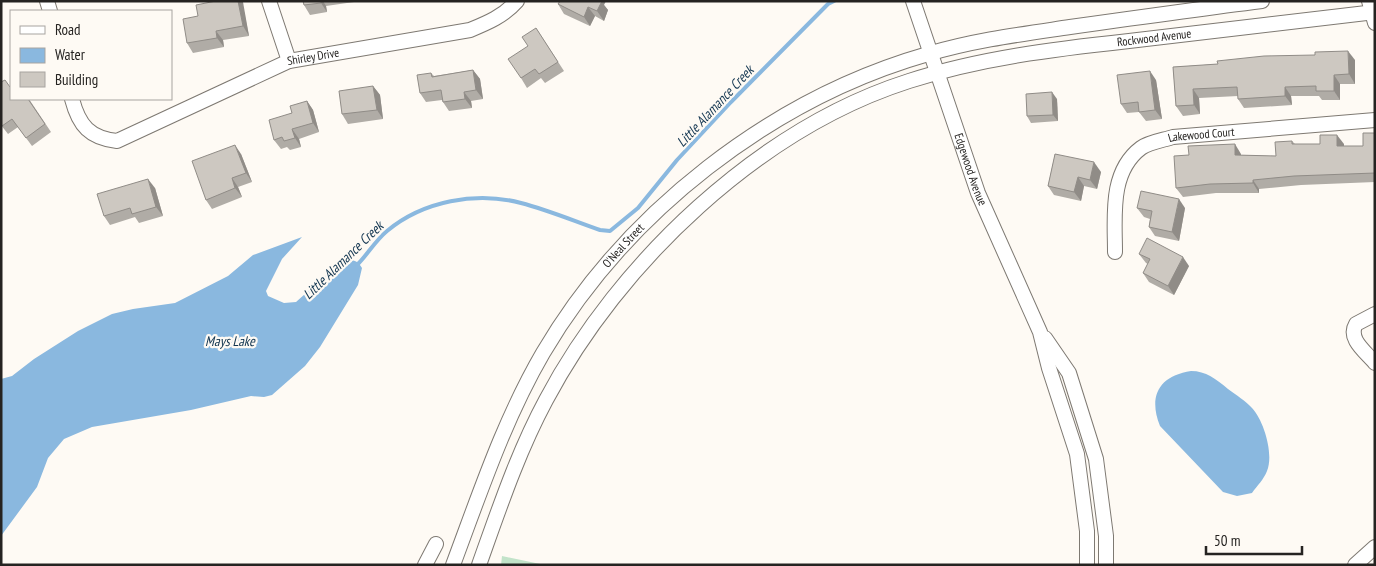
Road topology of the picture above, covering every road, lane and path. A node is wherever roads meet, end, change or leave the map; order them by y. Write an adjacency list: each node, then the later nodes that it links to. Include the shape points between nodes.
1 (269, 1): 7 (street)
2 (517, 1): 7 (street, Shirley Drive, via 509,10 470,30)
3 (912, 1): 6 (street, Edgewood Avenue)
4 (1262, 1): 6 (street, Rockwood Avenue, via 1002,37)
5 (1373, 12): 8 (street, Rockwood Avenue, via 1032,52)
6 (930, 53): 8 (street, Edgewood Avenue); 20 (street, O'Neal Street, via 838,88 783,117 706,169 629,240 570,313 528,381 501,435)
7 (289, 61): 9 (street, Shirley Drive, via 117,140 92,135 79,117)
8 (936, 73): 13 (street, Edgewood Avenue, via 978,193); 21 (street, O'Neal Street, via 857,101 791,136 667,236 595,320 561,372 528,434)
9 (72, 100)
10 (1375, 120): 11 (street, Lakewood Court, via 1173,137 1142,147 1125,165 1120,178 1115,204)
11 (1115, 252)
12 (1375, 314): 14 (street, via 1356,324 1353,332 1354,340)
13 (1040, 332): 17 (street, Edgewood Avenue, via 1077,454 1087,531); 18 (street, Edgewood Avenue, via 1069,373 1085,418 1096,459)
14 (1375, 363)
15 (436, 544): 19 (street)
16 (1375, 547): 22 (street)
17 (1087, 558): 18 (street)
18 (1106, 560)
19 (425, 565)
20 (452, 565)
21 (479, 565)
22 (1355, 565)

